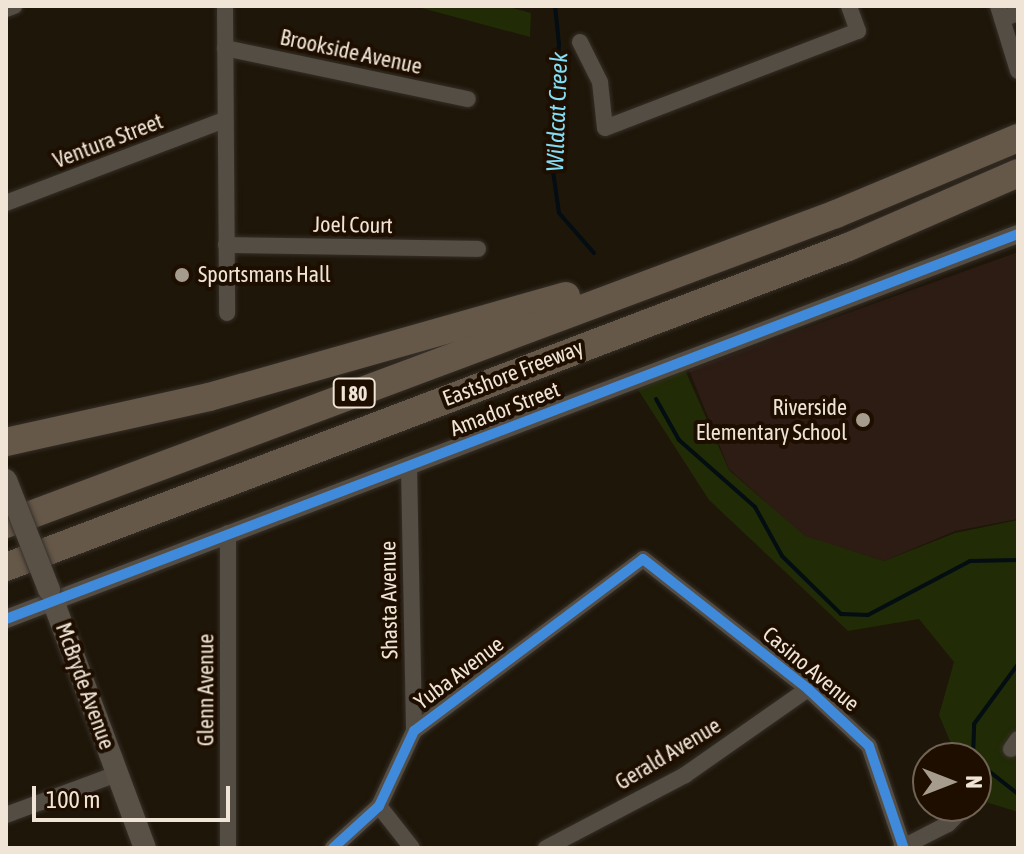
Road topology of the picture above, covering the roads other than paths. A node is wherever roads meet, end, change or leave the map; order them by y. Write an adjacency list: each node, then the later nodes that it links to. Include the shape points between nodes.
1 (14, 6): 4 (street)
2 (225, 6): 7 (street)
3 (849, 6): 6 (street, via 858,31 605,128 600,82)
4 (6, 9)
5 (1006, 13): 8 (street)
6 (580, 42)
7 (225, 48): 9 (street, Brookside Avenue); 10 (street)
8 (1018, 71)
9 (468, 99)
10 (225, 120): 13 (street, Ventura Street); 15 (street)
11 (1018, 135): 17 (highway, Eastshore Freeway / I 80, via 958,166)
12 (1018, 173): 25 (highway, Eastshore Freeway / I 80, via 848,247)
13 (6, 203)
14 (1018, 234): 20 (street, Amador Street)
15 (226, 245): 16 (street, Joel Court); 18 (street)
16 (478, 249)
17 (702, 262): 19 (highway, via 223,394); 22 (highway, Eastshore Freeway / I 80)
18 (227, 313)
19 (6, 442)
20 (409, 467): 23 (street, Amador Street); 29 (street, Shasta Avenue)
21 (6, 480): 26 (main road, McBryde Avenue, bridge)
22 (6, 524)
23 (228, 533): 26 (street, Amador Street); 36 (street, Glenn Avenue)
24 (643, 559): 28 (street, Casino Avenue); 29 (street, Yuba Avenue)
25 (6, 567)
26 (51, 595): 27 (street, Amador Street); 30 (main road, McBryde Avenue)
27 (6, 619)
28 (808, 689): 34 (street, Casino Avenue, via 869,746); 39 (street, Gerald Avenue, via 685,775)
29 (414, 731): 31 (street, Yuba Avenue)
30 (117, 774): 32 (street); 35 (main road, McBryde Avenue)
31 (379, 806): 37 (street, Yuba Avenue); 38 (street)
32 (6, 815)
33 (950, 822): 34 (street)
34 (902, 847)
35 (145, 848)
36 (228, 848)
37 (333, 848)
38 (412, 848)
39 (546, 848)

